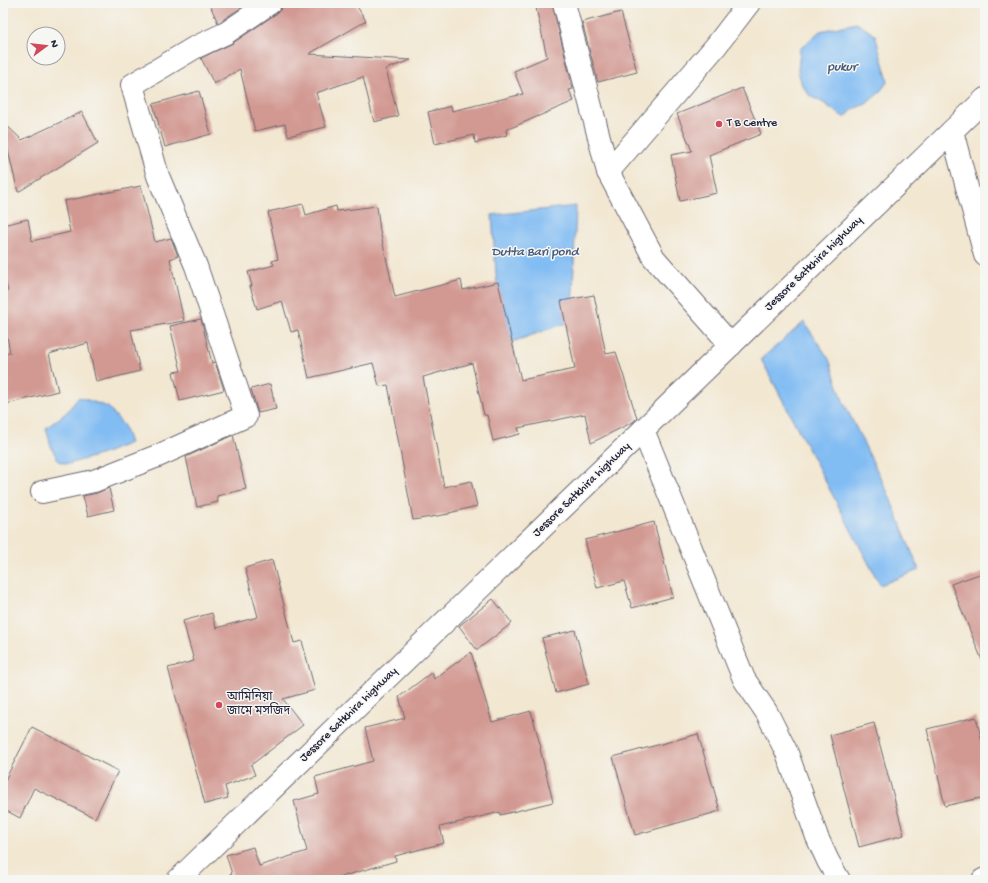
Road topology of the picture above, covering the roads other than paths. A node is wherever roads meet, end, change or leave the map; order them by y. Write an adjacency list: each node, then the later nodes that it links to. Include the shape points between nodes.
1 (270, 3): 10 (main road, via 226,33 194,48 132,85 158,176 196,266 246,416 160,455 94,481)
2 (564, 3): 6 (main road)
3 (749, 3): 6 (main road, via 716,46)
4 (985, 99): 5 (main road, Jessore Satkhira highway)
5 (952, 131): 7 (main road); 8 (main road, Jessore Satkhira highway)
6 (608, 172): 8 (main road, via 654,258)
7 (985, 255)
8 (731, 344): 9 (main road, Jessore Satkhira highway)
9 (643, 430): 11 (main road, Jessore Satkhira highway); 12 (main road, via 744,679 767,713 787,753 817,837)
10 (42, 492)
11 (178, 880)
12 (839, 880)

